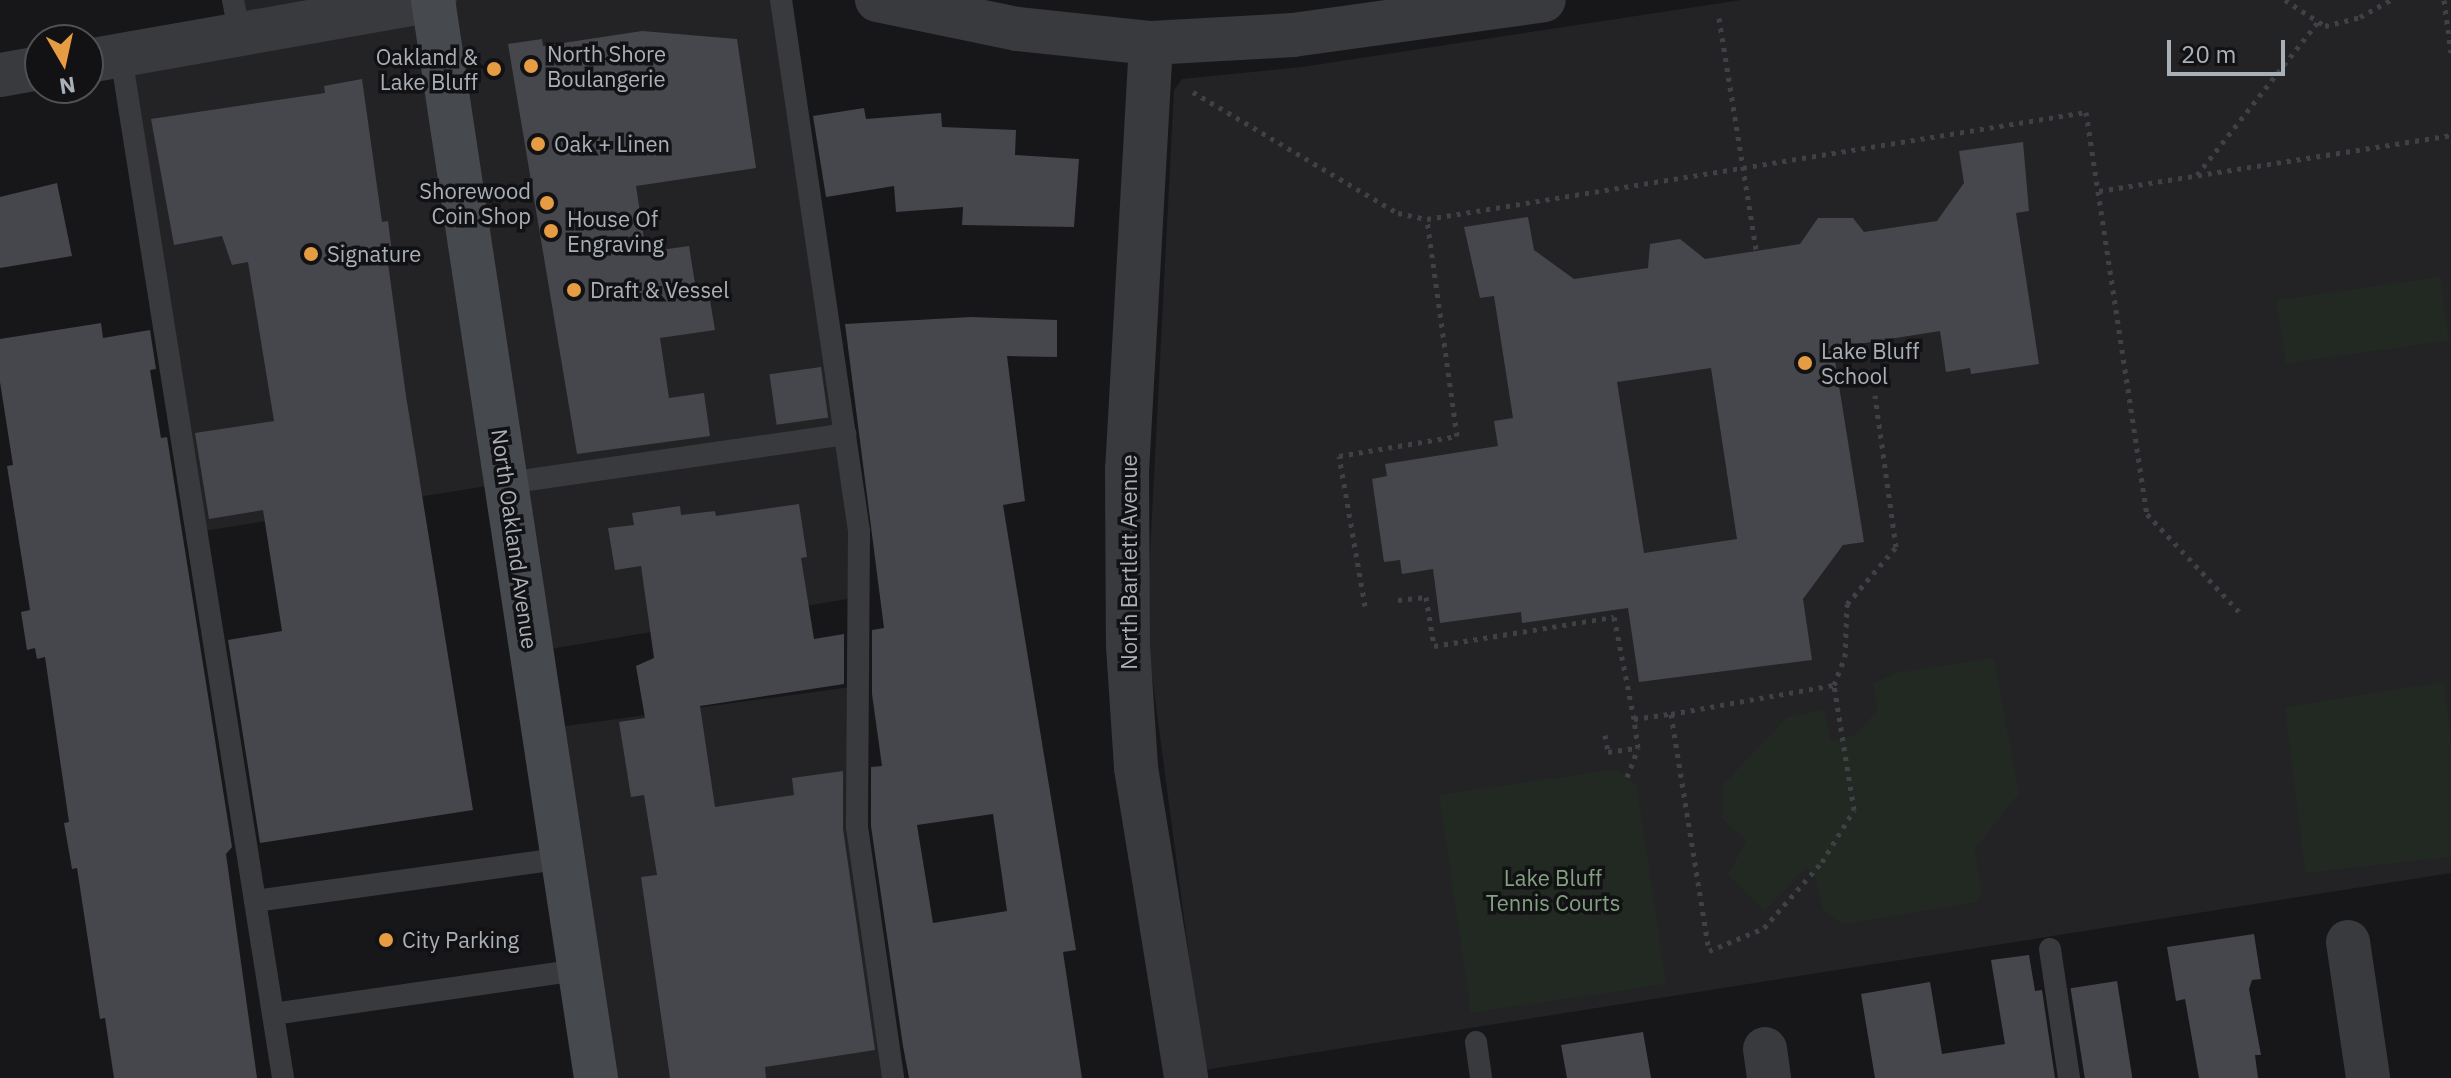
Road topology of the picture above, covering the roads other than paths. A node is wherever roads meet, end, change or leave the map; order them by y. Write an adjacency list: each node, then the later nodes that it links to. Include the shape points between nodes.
1 (434, 0): 5 (street); 11 (main road, North Oakland Avenue)
2 (781, 0): 10 (lane)
3 (877, 0): 6 (street, via 1017,29)
4 (1544, 0): 6 (street, via 1293,35)
5 (236, 16): 7 (street)
6 (1151, 43): 22 (street, North Bartlett Avenue, via 1127,469 1128,646 1136,768)
7 (105, 58): 13 (lane)
8 (24, 71): 9 (street)
9 (0, 75)
10 (845, 434): 11 (lane); 21 (lane, via 859,531 857,827)
11 (507, 483): 12 (main road, North Oakland Avenue)
12 (563, 858): 13 (lane); 16 (main road, North Oakland Avenue)
13 (255, 901): 17 (lane)
14 (2348, 942): 25 (street)
15 (2050, 949): 24 (lane)
16 (579, 970): 17 (lane); 20 (main road, North Oakland Avenue)
17 (273, 1014): 19 (lane)
18 (1476, 1042): 23 (lane)
19 (283, 1078)
20 (596, 1078)
21 (893, 1078)
22 (1186, 1078)
23 (1481, 1078)
24 (2069, 1078)
25 (2368, 1078)

